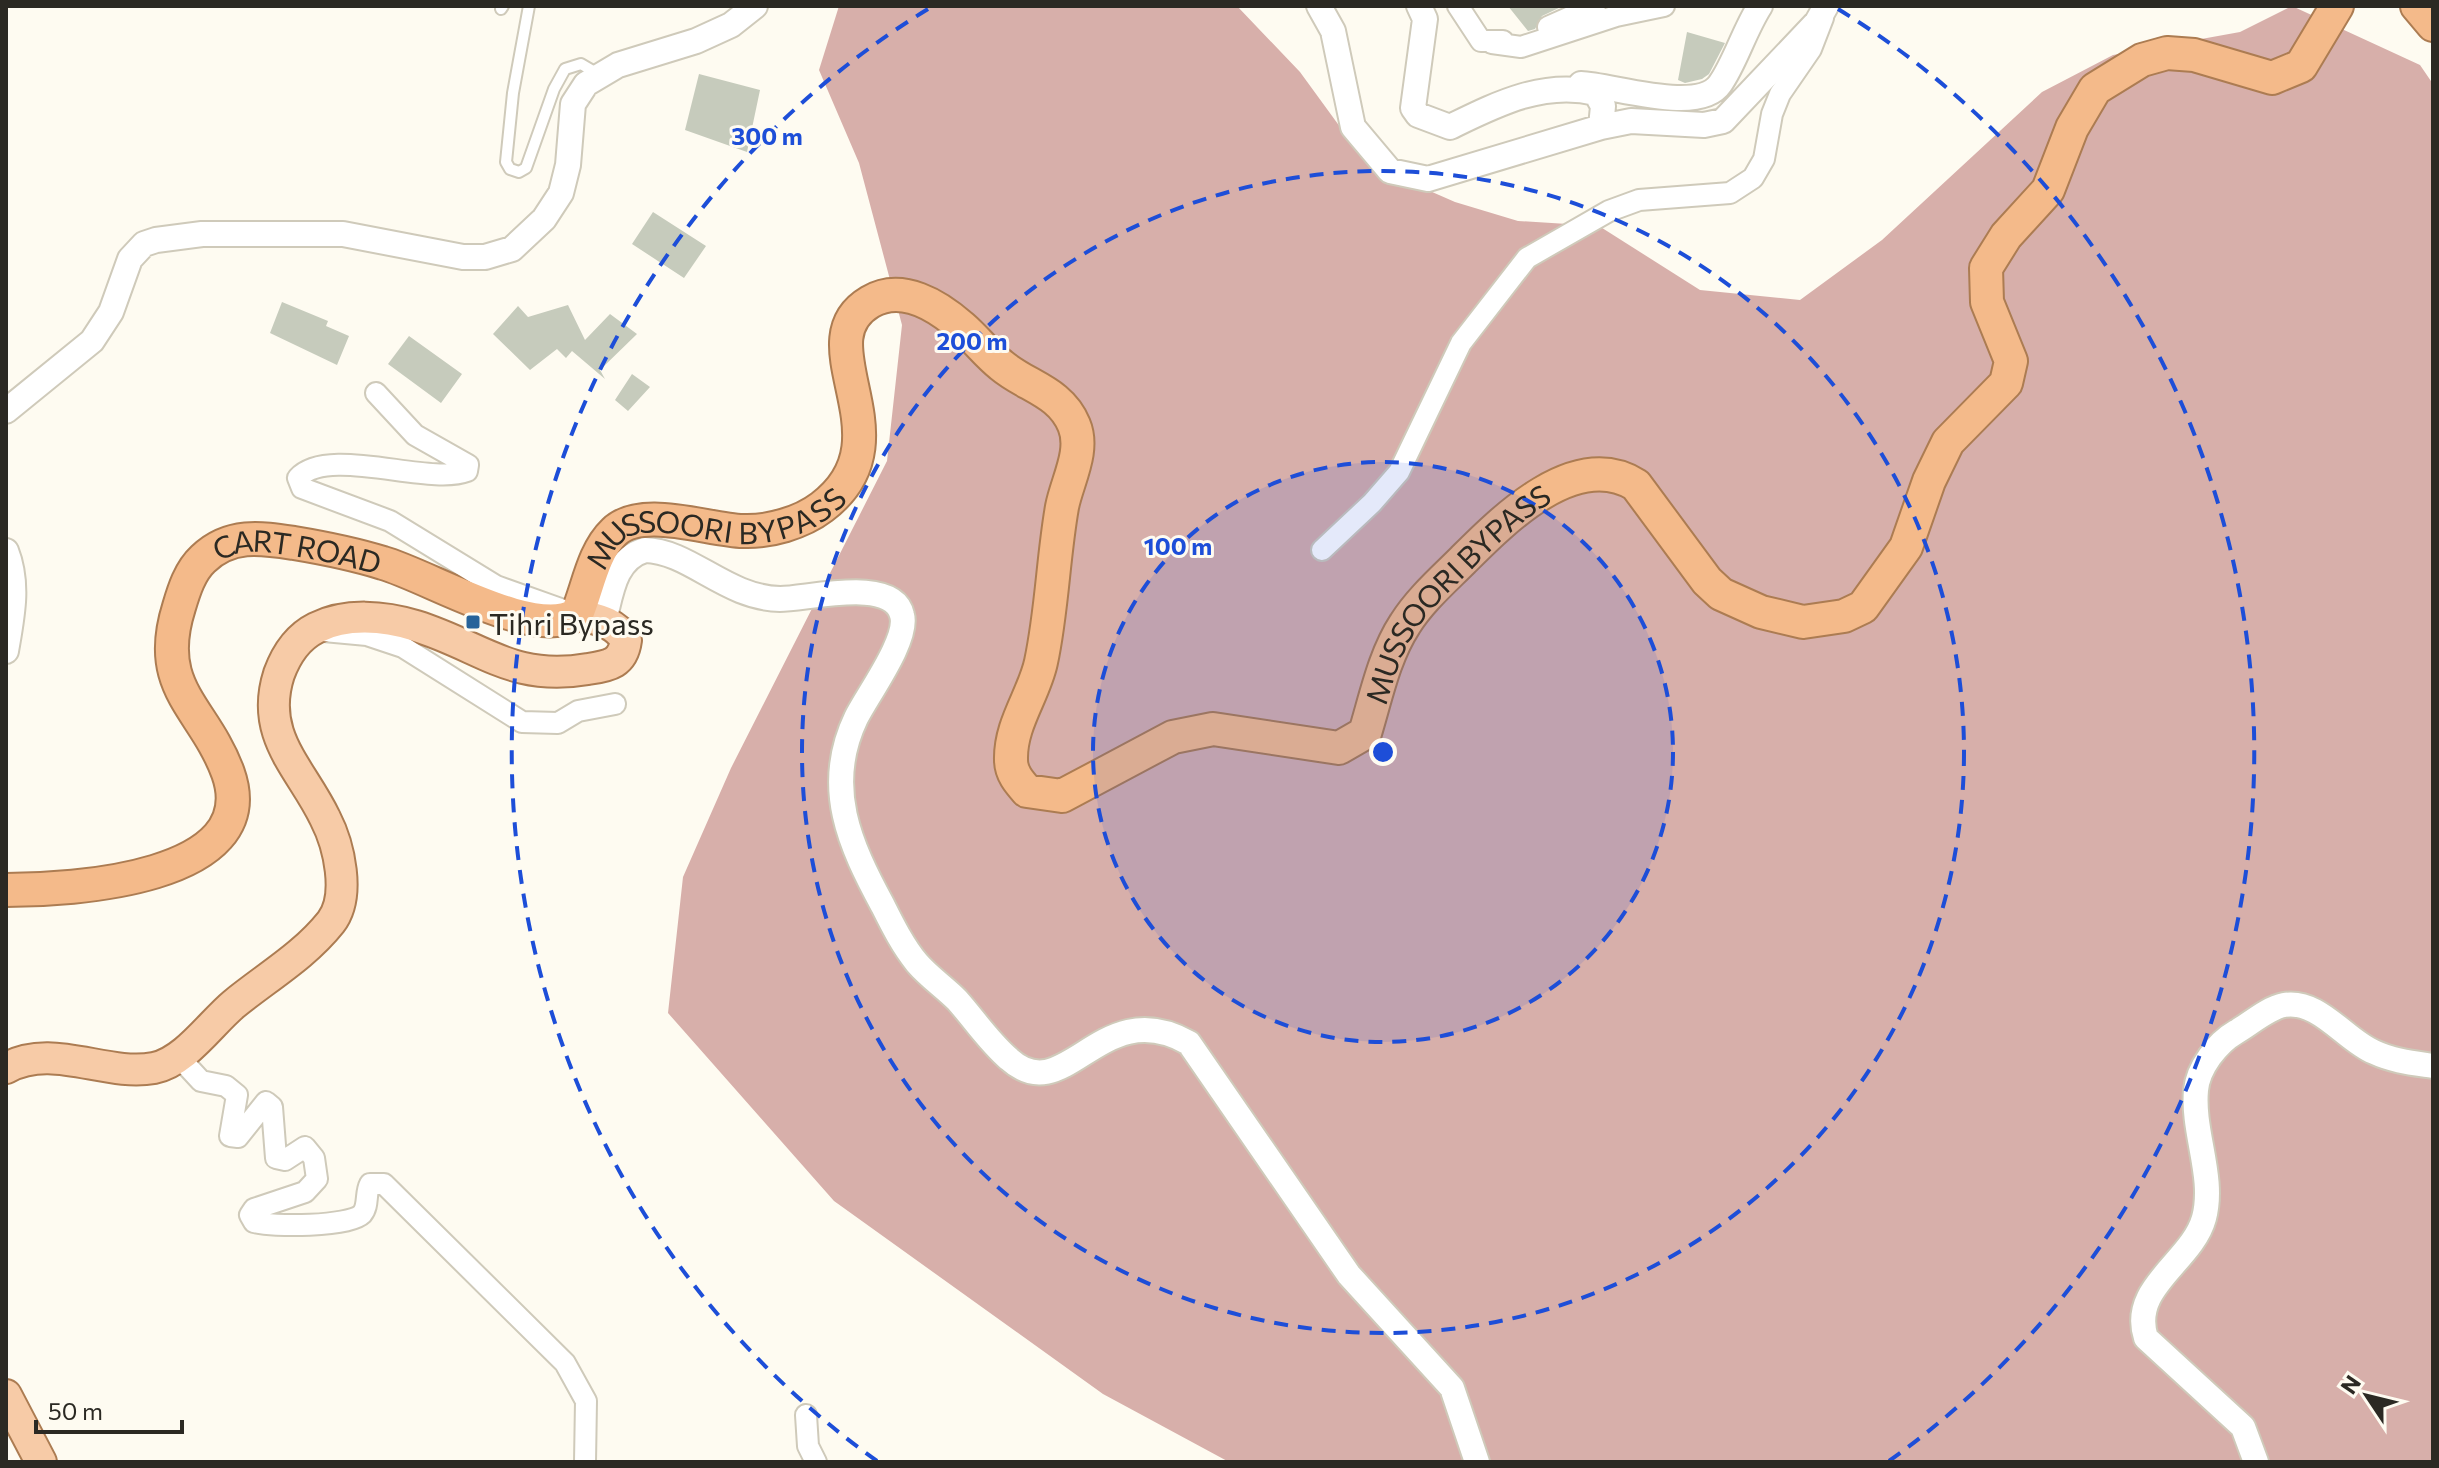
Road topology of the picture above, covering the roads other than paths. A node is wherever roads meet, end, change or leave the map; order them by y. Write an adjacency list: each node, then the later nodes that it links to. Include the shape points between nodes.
1 (529, 6): 14 (lane, via 513,93 506,162 510,169 526,168 565,69 581,64)
2 (755, 6): 14 (street, via 731,25 696,41)
3 (1319, 6): 16 (street, via 1333,31 1353,127 1390,171 1428,179)
4 (1419, 6): 15 (street, via 1425,19 1413,108 1418,115 1450,127 1511,97)
5 (1458, 6): 13 (street, via 1481,41)
6 (1595, 6): 13 (street, via 1526,36)
7 (1664, 6): 13 (street, via 1521,47)
8 (1760, 6): 15 (street, via 1719,86 1709,94 1666,96 1582,84)
9 (1826, 6): 16 (street, via 1723,121 1631,121); 19 (street, via 1817,39 1780,94 1764,159 1753,178 1730,193 1624,205 1527,258 1461,343 1399,472)
10 (2337, 6): 21 (highway, MUSSOORI BYPASS, via 2301,66 2272,78 2194,55 2167,53 2142,60 2095,89 2072,128 2048,190 2006,236 1986,268 1987,302 2011,361 2006,383 1948,442 1900,557 1863,607 1844,616 1803,622 1761,612 1721,594 1636,485 1624,478 1590,475 1553,487 1515,509 1420,603 1382,672 1365,733 1339,748 1213,729 1173,737 1062,796 1027,791 1015,777 1011,760 1019,717 1043,654 1063,506 1078,450 1076,428 1057,400 1002,366 944,312 899,295 867,304 847,332 845,354 861,435 854,471 837,496 814,513 769,529 744,532 654,519 625,524 597,559)
11 (2417, 6): 12 (highway)
12 (2433, 25)
13 (1492, 43)
14 (598, 74): 18 (street, via 573,104 561,193 544,219 512,249 463,257 343,234 189,234 156,240 130,259 111,312 92,341)
15 (1551, 92): 16 (street, via 1596,93 1603,106)
16 (1601, 127)
17 (376, 393): 21 (street, via 406,427 468,465 467,471 369,465 309,470 298,478 302,488 401,527 520,597)
18 (6, 411)
19 (1322, 550)
20 (6, 551): 23 (street, via 14,602)
21 (590, 617): 22 (main road, via 626,640 620,659 605,667 552,674 526,671 414,625 356,617); 25 (highway, CART ROAD, via 553,621 514,614 384,563 255,537 228,542 202,559 185,586 174,620 170,660 178,685 228,773 229,817 219,836 202,853 115,883); 34 (street, via 627,559 645,550 752,596 782,599 854,592 891,599 899,607 903,627 855,721 841,796 845,829 901,941 1024,1070 1061,1069 1111,1035 1134,1029 1154,1028 1189,1043 1349,1275 1452,1388)
22 (312, 630): 24 (street, via 367,635 403,647 522,722 558,723 578,711); 26 (main road, via 283,663 273,710 291,765 326,818 340,872 339,909 302,954)
23 (6, 651)
24 (615, 704)
25 (6, 890)
26 (177, 1055): 28 (main road, via 157,1067 121,1070 44,1058); 32 (street, via 201,1081 226,1086 237,1095 229,1129 233,1138 266,1102 272,1107 276,1158 285,1160 305,1147 314,1158 317,1179 311,1188 254,1209 254,1222 354,1219 365,1209 370,1184 384,1184 565,1363 586,1401)
27 (2433, 1066): 35 (street, via 2392,1060 2312,1010 2282,1005 2230,1035 2209,1057 2196,1083 2207,1200 2204,1219 2144,1306 2141,1323 2146,1338 2243,1427)
28 (6, 1068)
29 (6, 1395): 31 (main road)
30 (806, 1415): 33 (street, via 808,1446)
31 (41, 1462)
32 (585, 1462)
33 (816, 1462)
34 (1477, 1462)
35 (2256, 1462)

